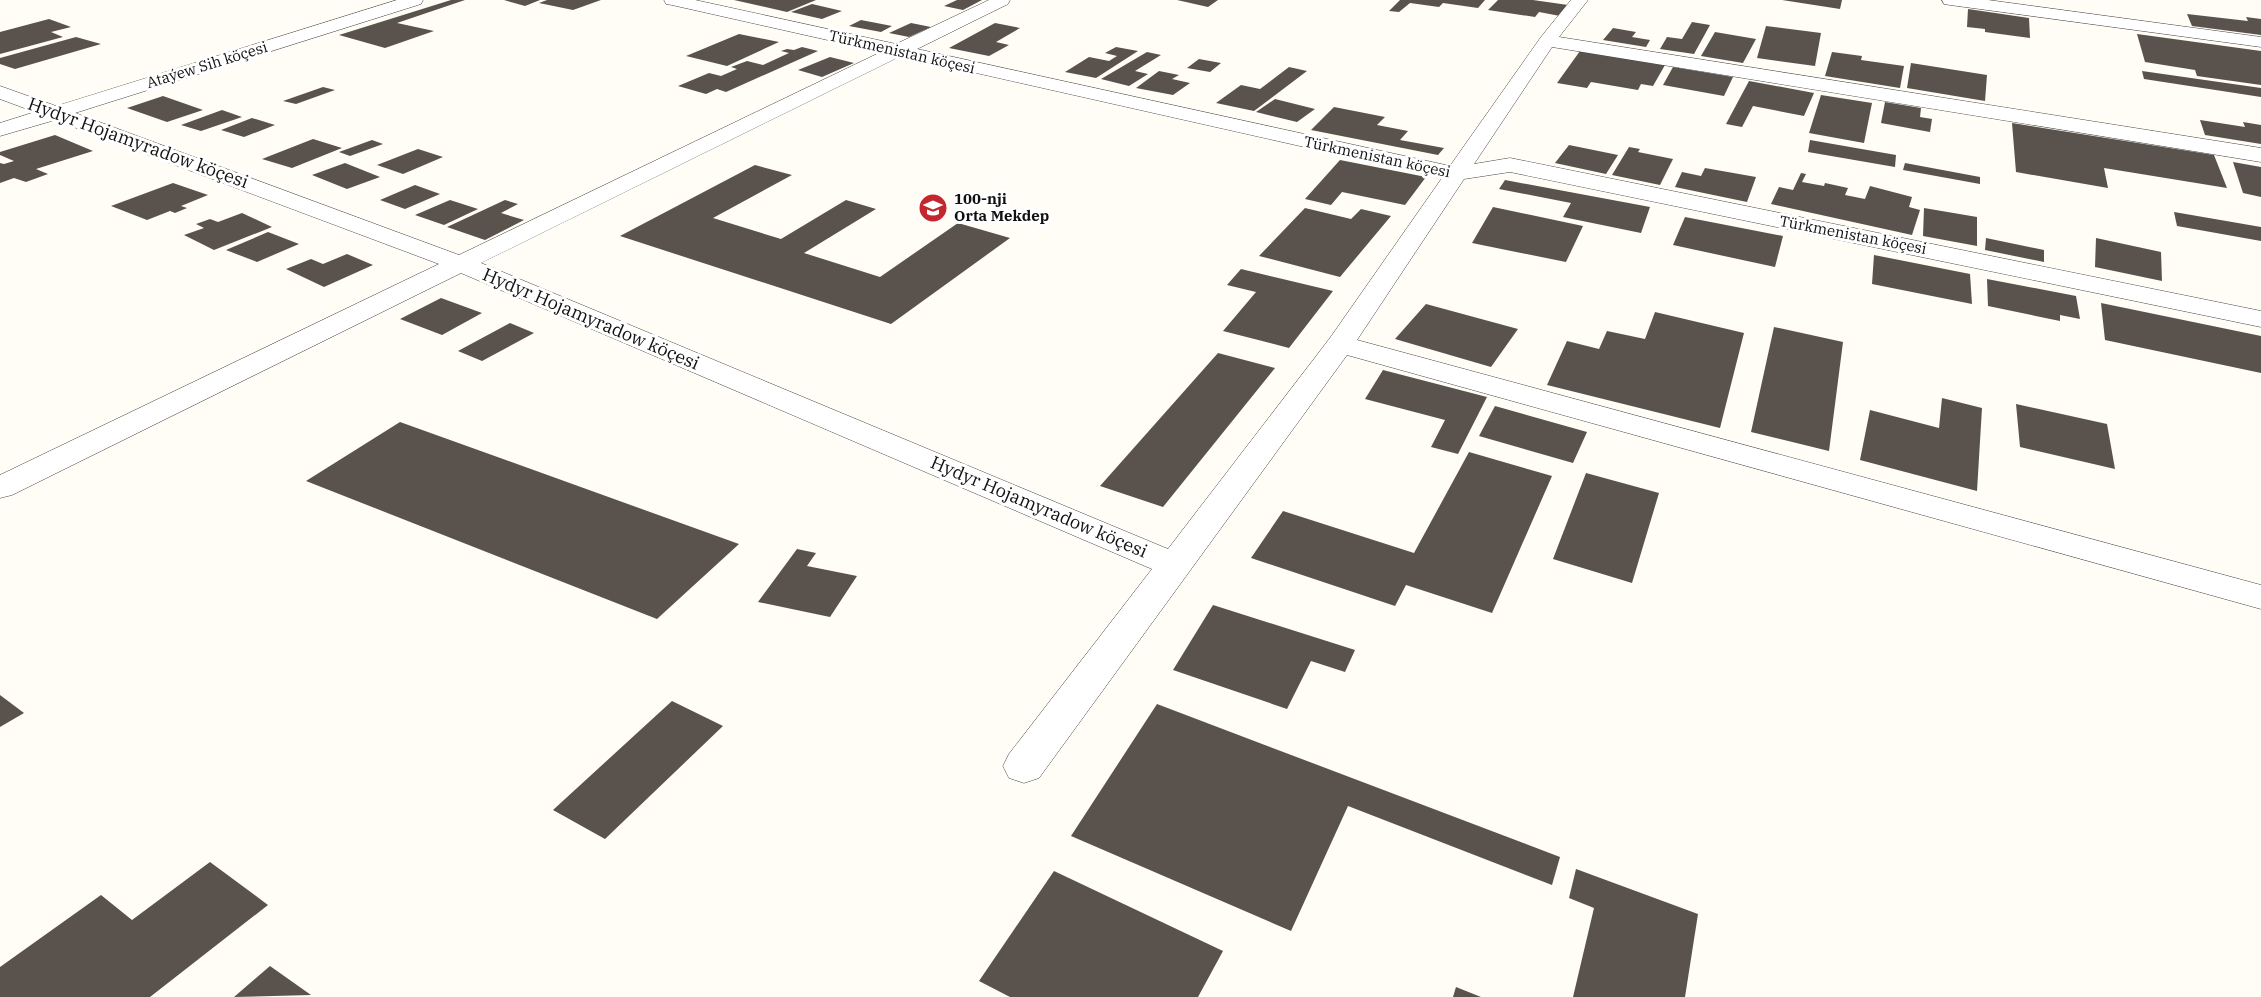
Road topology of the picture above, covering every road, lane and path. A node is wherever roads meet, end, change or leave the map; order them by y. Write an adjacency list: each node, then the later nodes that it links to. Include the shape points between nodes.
1 (415, 0): 10 (street, Ataýew Sih köçesi)
2 (672, 0): 8 (street, Türkmenistan köçesi)
3 (1002, 0): 8 (street)
4 (1580, 0): 6 (street)
5 (1950, 0): 7 (street)
6 (1547, 41): 12 (street); 13 (street)
7 (2261, 42)
8 (897, 52): 13 (street, Türkmenistan köçesi); 14 (street)
9 (0, 92): 10 (street, Hydyr Hojamyradow köçesi)
10 (56, 113): 11 (street, Ataýew Sih köçesi); 14 (street, Hydyr Hojamyradow köçesi)
11 (0, 130)
12 (2261, 155)
13 (1456, 174): 15 (street, Türkmenistan köçesi, via 1510,165); 16 (street)
14 (461, 264): 17 (street); 18 (street, Hydyr Hojamyradow köçesi)
15 (2261, 319)
16 (1340, 344): 18 (street); 19 (street)
17 (0, 488)
18 (1175, 564): 20 (street)
19 (2261, 597)
20 (1024, 766)

